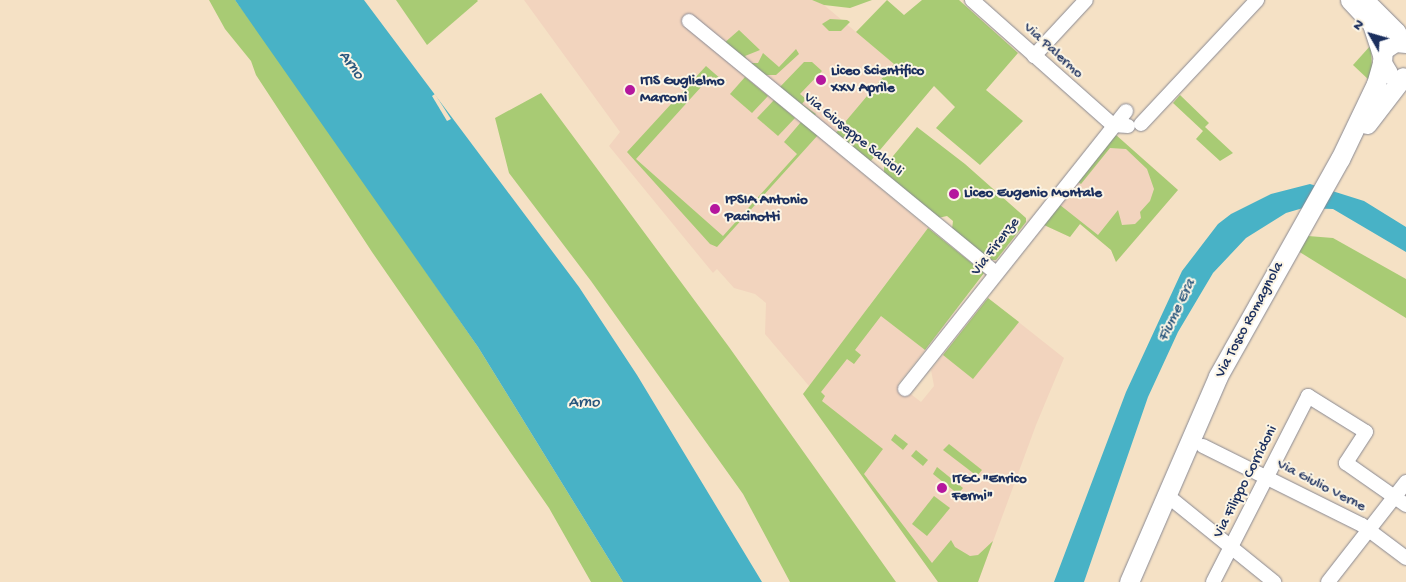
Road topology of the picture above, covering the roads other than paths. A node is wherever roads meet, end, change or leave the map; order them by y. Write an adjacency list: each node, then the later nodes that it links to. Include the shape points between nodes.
1 (972, 0): 8 (street, Via Palermo)
2 (1086, 0): 8 (street)
3 (1256, 0): 12 (street)
4 (1350, 0): 9 (main road, via 1372,24)
5 (1363, 0): 7 (main road)
6 (689, 21): 14 (street, Via Giuseppe Salcioli)
7 (1402, 39): 9 (main road, via 1388,45)
8 (1034, 56): 11 (street, Via Palermo)
9 (1382, 59): 10 (main road, via 1388,73); 13 (main road, Via Tosco Romagnola, via 1376,84)
10 (1404, 76): 13 (main road)
11 (1113, 125): 12 (street); 12 (street, Via Firenze, via 1126,111 1124,120); 14 (street, Via Firenze)
12 (1134, 125)
13 (1340, 159): 24 (main road, Via Tosco Romagnola, via 1218,376)
14 (996, 274): 15 (street, Via Firenze)
15 (905, 389)
16 (1203, 446): 17 (street, Via Giulio Verne)
17 (1267, 477): 20 (street, Via Filippo Corridoni, via 1308,396 1366,432 1346,463); 21 (street, Via Giulio Verne); 22 (street, Via Filippo Corridoni)
18 (1406, 482): 20 (street)
19 (1174, 501): 22 (street)
20 (1400, 501): 21 (street)
21 (1369, 530): 23 (street, Via Giulio Verne); 27 (street)
22 (1231, 547): 25 (street, Via Filippo Corridoni); 26 (street)
23 (1406, 558)
24 (1129, 582)
25 (1213, 582)
26 (1274, 582)
27 (1328, 582)

